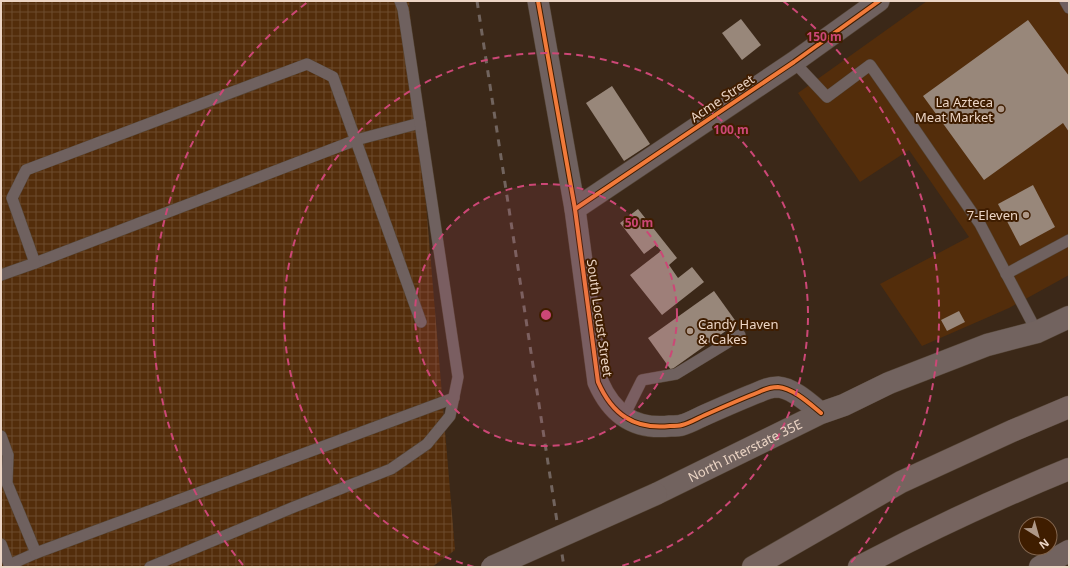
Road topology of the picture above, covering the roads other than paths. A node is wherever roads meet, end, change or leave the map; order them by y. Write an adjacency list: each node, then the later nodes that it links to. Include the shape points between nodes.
1 (400, 1): 7 (lane)
2 (538, 1): 9 (street, South Locust Street)
3 (879, 1): 6 (street, Acme Street)
4 (1065, 1): 5 (lane)
5 (1069, 8)
6 (794, 62): 9 (street, Acme Street); 12 (lane, via 827,97 870,65 980,224)
7 (420, 122): 8 (lane); 18 (lane, via 458,377)
8 (356, 140): 11 (lane); 11 (lane, via 333,78 307,64 26,170 12,198); 15 (lane)
9 (575, 210): 21 (street, South Locust Street, via 598,382 602,392)
10 (1069, 240): 12 (lane)
11 (35, 263): 13 (lane)
12 (1006, 274): 16 (lane)
13 (1, 275)
14 (1069, 317): 16 (main road, North Interstate 35E)
15 (421, 322)
16 (1037, 332): 20 (main road, North Interstate 35E, via 987,344)
17 (740, 335): 21 (lane, via 676,374 642,380)
18 (454, 398): 26 (lane); 28 (lane, via 450,416 427,444 391,469)
19 (1069, 407): 30 (highway, via 901,482)
20 (821, 413): 21 (street, South Locust Street, via 792,391 779,387 769,388 682,425 658,427 634,422); 29 (main road, North Interstate 35E, bridge, via 656,494)
21 (624, 416)
22 (1, 436): 26 (lane, via 8,455 7,483)
23 (1069, 469): 31 (highway, via 1006,495)
24 (1, 545): 27 (lane)
25 (1069, 551): 32 (main road)
26 (36, 553): 27 (lane)
27 (9, 566)
28 (150, 567)
29 (492, 567)
30 (753, 567)
31 (859, 567)
32 (1040, 567)

